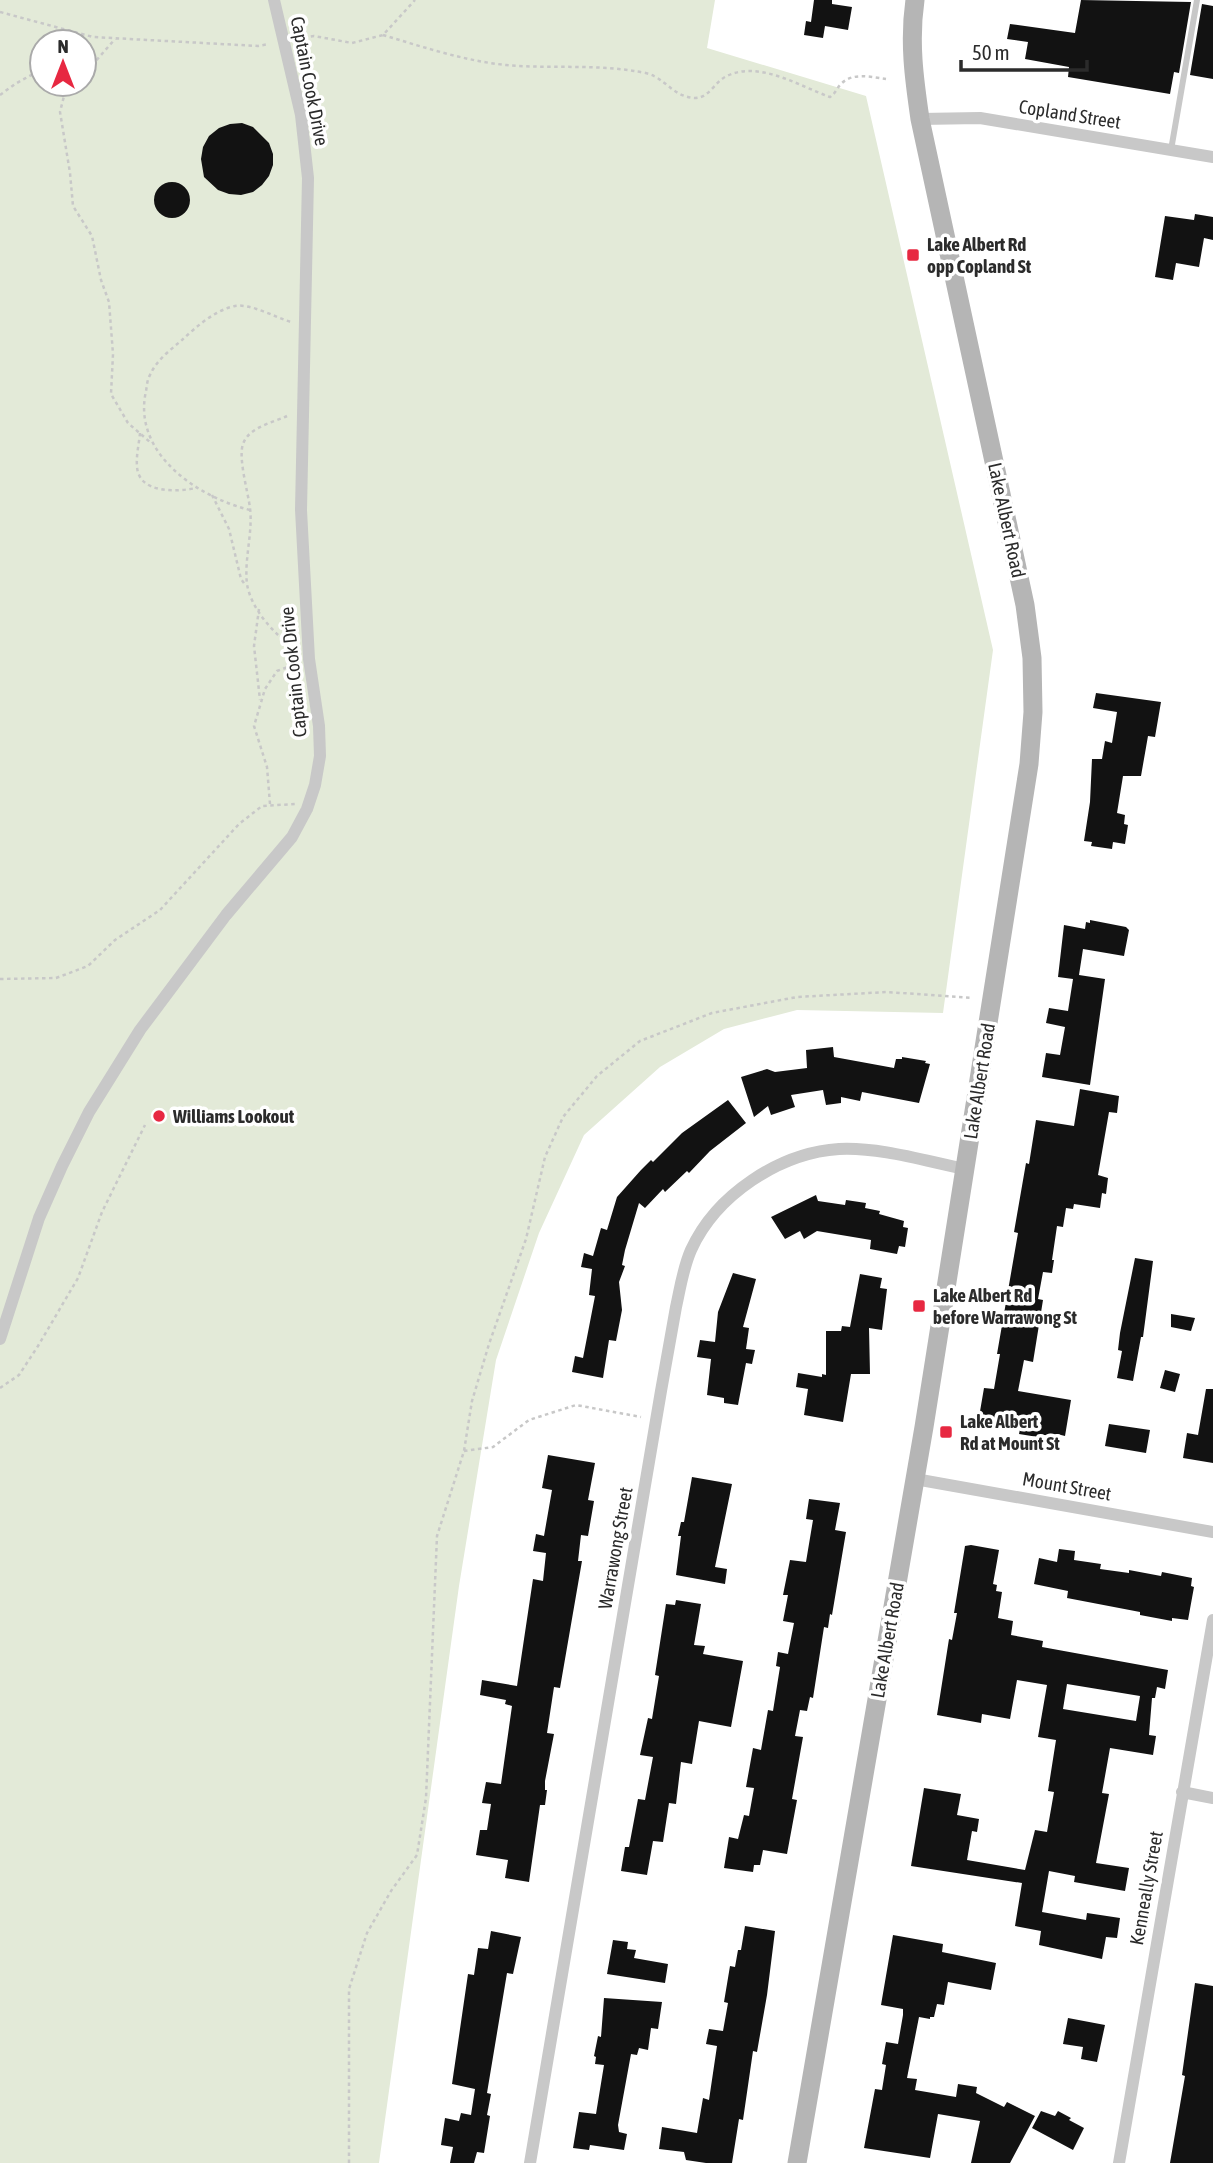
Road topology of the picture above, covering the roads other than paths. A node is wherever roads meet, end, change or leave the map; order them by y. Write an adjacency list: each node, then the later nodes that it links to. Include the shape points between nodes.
1 (274, 0): 8 (street, Captain Cook Drive, via 301,115 308,178 301,510 309,659 319,726 315,785 292,837 226,915 140,1030 89,1112 39,1217)
2 (915, 0): 4 (main road, Lake Albert Road, via 912,63)
3 (1197, 0): 5 (lane)
4 (920, 119): 5 (street, Copland Street, via 980,118); 7 (main road, Lake Albert Road, via 1014,551 1032,658 1029,764)
5 (1171, 150): 6 (street, Copland Street)
6 (1213, 158)
7 (965, 1169): 9 (main road, Lake Albert Road); 14 (street, Warrawong Street, via 873,1151 812,1153 752,1180 708,1223 691,1251 656,1420)
8 (0, 1339)
9 (915, 1479): 10 (street, Mount Street); 15 (main road, Lake Albert Road)
10 (1213, 1532)
11 (1213, 1619): 12 (street, Kenneally Street)
12 (1182, 1792): 13 (street); 16 (street, Kenneally Street)
13 (1213, 1798)
14 (530, 2163)
15 (797, 2163)
16 (1119, 2163)

